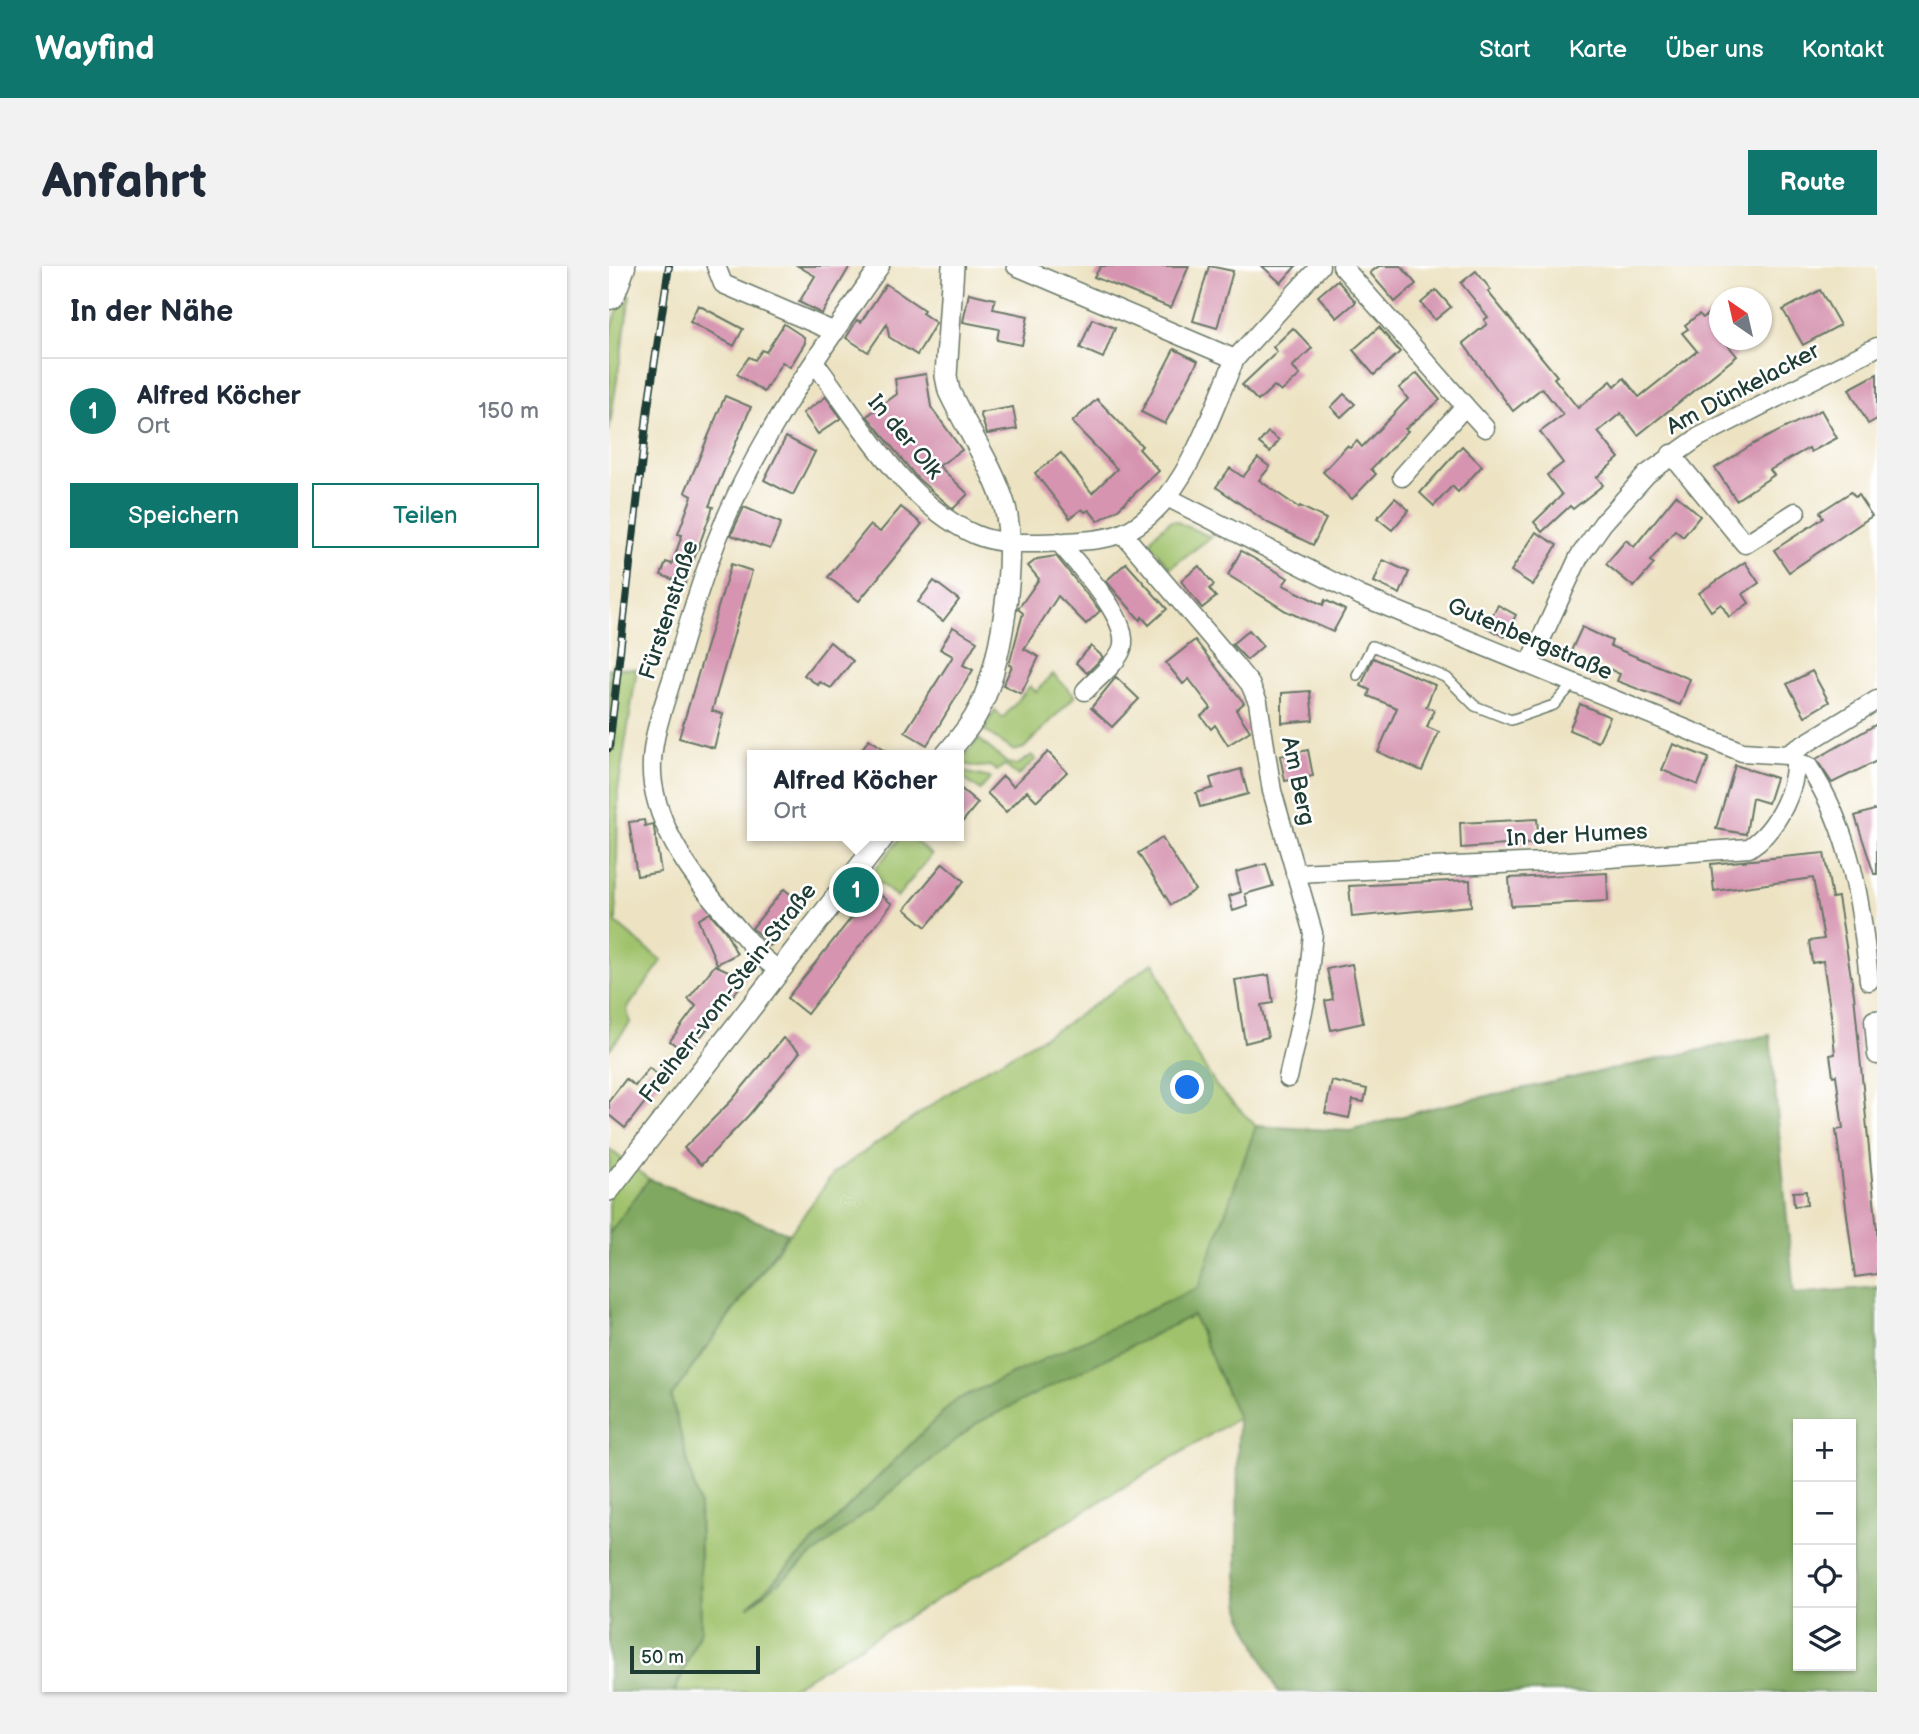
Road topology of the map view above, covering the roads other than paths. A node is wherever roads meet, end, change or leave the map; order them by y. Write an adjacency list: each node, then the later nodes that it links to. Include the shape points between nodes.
1 (619, 266): 8 (highway)
2 (716, 266): 9 (street, via 723,284)
3 (880, 266): 9 (street, Fürstenstraße)
4 (953, 266): 20 (street, via 949,391 1006,509)
5 (1016, 266): 11 (street)
6 (1320, 266): 11 (street)
7 (1342, 266): 13 (street)
8 (609, 293)
9 (835, 332): 12 (street, Fürstenstraße)
10 (1877, 346): 15 (street, Am Dünkelacker)
11 (1235, 359): 17 (street, via 1183,473)
12 (815, 363): 20 (street, In der Olk, via 900,477 945,517 977,536); 31 (street, Fürstenstraße, via 724,522 702,578 651,758 653,787 679,856 762,957)
13 (1465, 406): 14 (street); 16 (street)
14 (1485, 428)
15 (1671, 454): 18 (street, via 1745,544); 22 (street, Am Dünkelacker, via 1638,484 1579,557)
16 (1402, 477)
17 (1167, 497): 19 (street); 22 (street, Gutenbergstraße, via 1361,596)
18 (1796, 512)
19 (1123, 535): 21 (street, In der Olk); 30 (street, Am Berg, via 1250,684 1258,702 1272,791)
20 (1009, 542): 21 (street, In der Olk); 27 (street, via 997,663 975,716)
21 (1059, 542): 25 (street, via 1115,612 1123,632 1118,657)
22 (1530, 663): 24 (street, Gutenbergstraße)
23 (1357, 675): 24 (lane, via 1372,646 1447,678 1475,706 1511,720 1554,705)
24 (1573, 684): 28 (street, Gutenbergstraße, via 1742,752)
25 (1085, 691)
26 (1877, 700): 28 (street, Gutenbergstraße)
27 (950, 750)
28 (1795, 757): 30 (street, In der Humes, via 1788,796 1764,839 1749,848); 32 (street, via 1808,766 1836,814 1864,925)
29 (880, 841): 31 (street, Freiherr-vom-Stein-Straße)
30 (1295, 873): 35 (street, Am Berg, via 1313,933 1313,957)
31 (778, 970): 36 (street, Freiherr-vom-Stein-Straße)
32 (1869, 981)
33 (1877, 1020): 34 (street)
34 (1877, 1055)
35 (1287, 1078)
36 (609, 1190)

